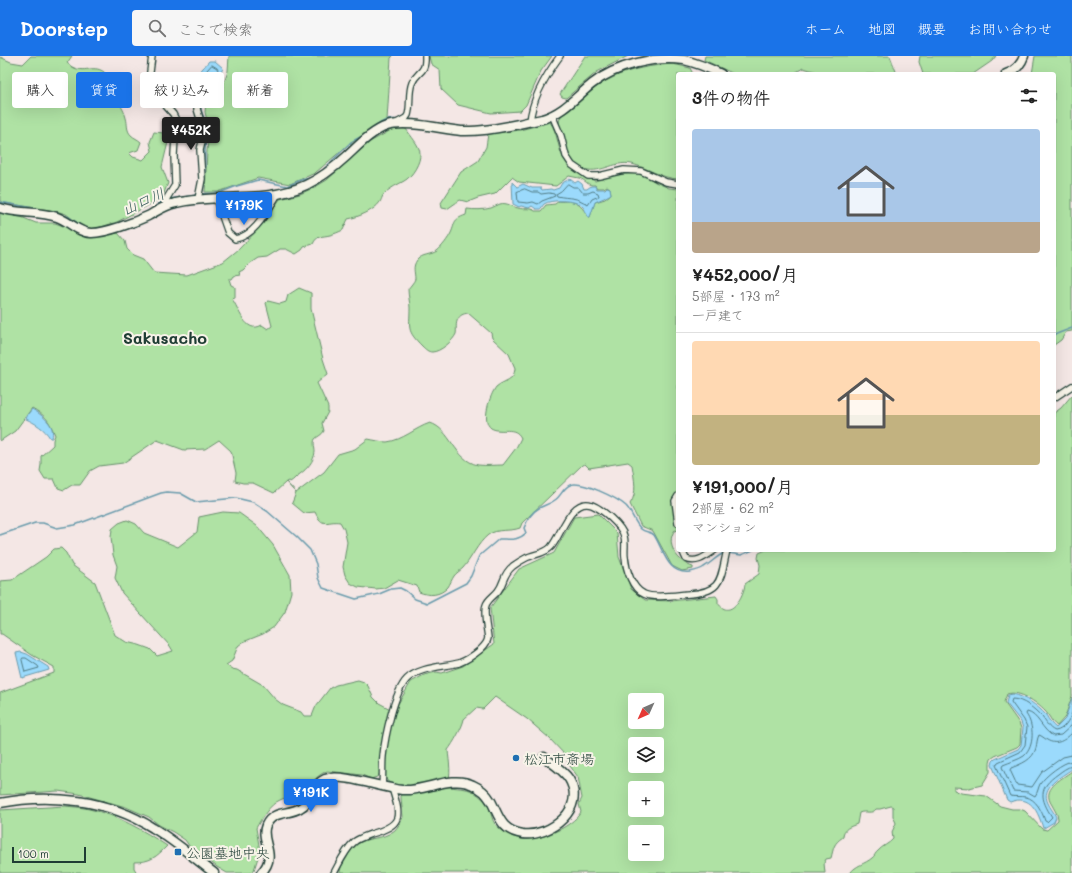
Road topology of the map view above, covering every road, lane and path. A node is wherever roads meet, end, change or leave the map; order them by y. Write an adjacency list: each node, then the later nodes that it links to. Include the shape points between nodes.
1 (152, 56): 15 (street, via 150,88 176,120 175,185)
2 (425, 56): 10 (street, via 425,68 411,87 408,115)
3 (560, 56): 9 (street, via 537,95 531,110)
4 (1024, 56): 6 (main road)
5 (716, 72): 8 (main road, via 686,61 667,59 645,62 605,76)
6 (1012, 72)
7 (197, 108): 13 (street, via 202,125 202,179)
8 (552, 116): 9 (main road); 11 (street, via 566,156 572,165 588,176 624,170 641,171)
9 (530, 122): 10 (main road, via 473,131)
10 (395, 124): 12 (main road, via 367,138 312,182 293,191)
11 (676, 184)
12 (278, 194): 14 (main road); 14 (street, via 251,232 234,240 228,233)
13 (198, 196): 14 (main road); 15 (main road, via 179,202)
14 (216, 199)
15 (166, 202): 16 (main road, via 148,216 95,234 84,232 54,216)
16 (0, 208)
17 (1072, 386): 18 (street)
18 (1056, 397)
19 (683, 552): 20 (street, via 686,559 692,561 704,558)
20 (712, 552)
21 (726, 552): 23 (street, via 719,580 709,591 656,596 644,594 635,587 629,573 622,530 594,505 585,504 578,508 566,519 549,549 522,560 505,575 500,590 486,604 488,642 484,646 461,662 420,671 406,680 389,721 382,757)
22 (544, 757): 24 (main road, via 570,780 573,801 571,809 561,822 533,833 522,834 506,826 499,819 488,797 469,783 452,782 411,790)
23 (382, 787): 24 (main road); 27 (main road, via 334,777 320,782 302,808 278,814 269,821 264,833 269,858)
24 (392, 788): 28 (street, via 398,809 396,821 386,830 354,842)
25 (0, 803): 26 (main road, via 58,799 109,808 152,827)
26 (214, 873)
27 (261, 873)
28 (334, 873)

